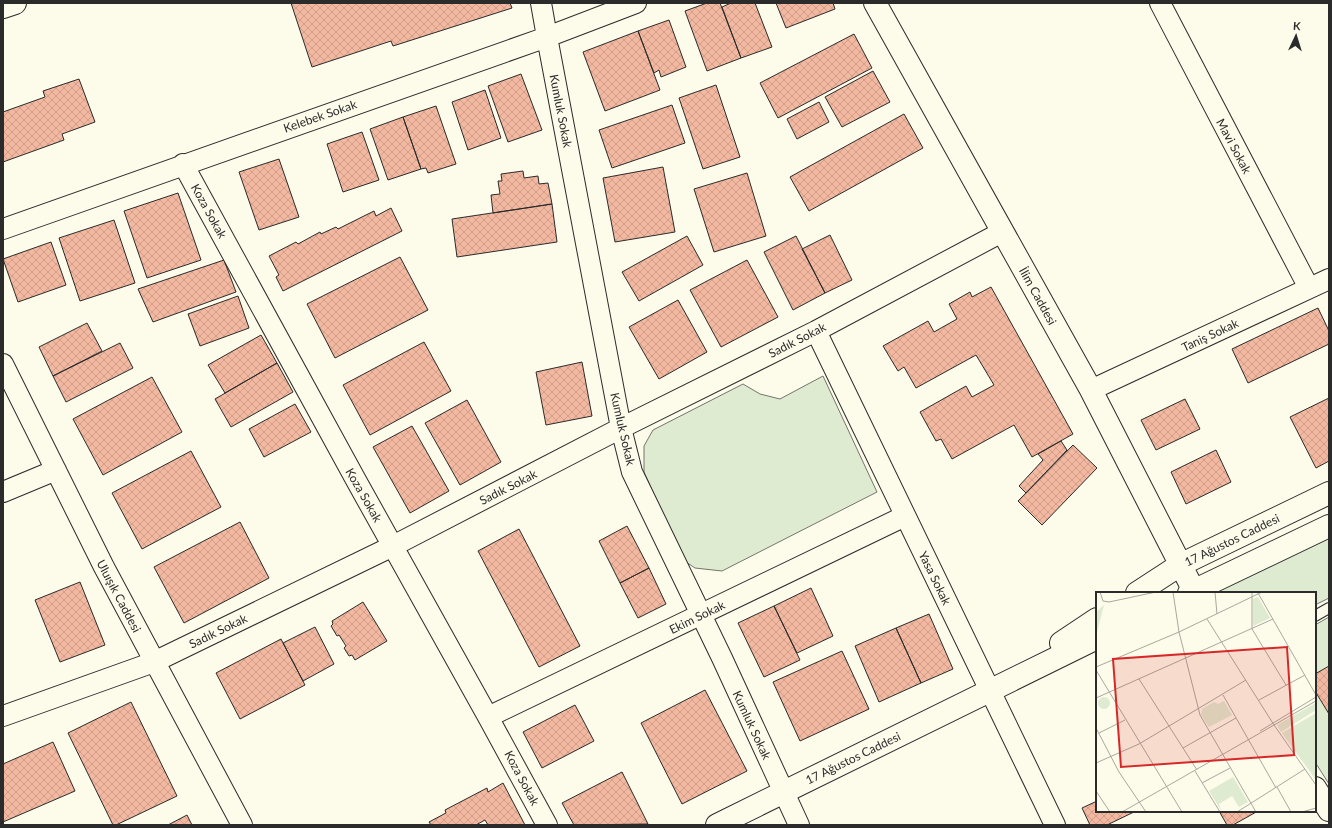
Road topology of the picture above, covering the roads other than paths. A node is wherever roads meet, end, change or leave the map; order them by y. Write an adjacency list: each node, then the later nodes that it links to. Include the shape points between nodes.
1 (15, 3): 6 (street)
2 (541, 3): 7 (street, Kumluk Sokak)
3 (636, 3): 7 (street, Kelebek Sokak)
4 (875, 3): 10 (street, İlim Caddesi)
5 (1160, 3): 12 (street, Mavi Sokak)
6 (3, 7)
7 (546, 37): 8 (street, Kelebek Sokak); 16 (street, Kumluk Sokak)
8 (183, 164): 9 (street, Kelebek Sokak); 22 (street, Koza Sokak)
9 (3, 229)
10 (1002, 232): 13 (street, Sadık Sokak); 15 (street, İlim Caddesi)
11 (1329, 279): 12 (street, Taniş Sokak)
12 (1309, 288): 15 (street, Taniş Sokak)
13 (816, 331): 16 (street, Sadık Sokak); 20 (street, Yasa Sokak)
14 (3, 364): 17 (street, Uluışık Caddesi)
15 (1090, 390): 23 (street, İlim Caddesi)
16 (621, 428): 22 (street, Sadık Sokak); 27 (street, Kumluk Sokak, via 632,472)
17 (56, 470): 18 (street); 31 (street, Uluışık Caddesi)
18 (3, 492)
19 (1329, 493): 23 (street, 17 Ağustos Caddesi)
20 (905, 516): 27 (street, Ekim Sokak); 32 (street, Yasa Sokak)
21 (1329, 526): 25 (street)
22 (393, 546): 31 (street, Sadık Sokak); 34 (street, Koza Sokak)
23 (1180, 565): 24 (street, 17 Ağustos Caddesi); 25 (street, İlim Caddesi)
24 (1140, 592)
25 (1192, 592)
26 (1329, 608): 28 (lane)
27 (701, 615): 34 (street, Ekim Sokak); 36 (street, Kumluk Sokak)
28 (1316, 615)
29 (1096, 620): 32 (street, 17 Ağustos Caddesi)
30 (1096, 638): 32 (street, 17 Ağustos Caddesi)
31 (154, 662): 33 (street, Sadık Sokak); 38 (street, Uluışık Caddesi)
32 (990, 691): 36 (street, 17 Ağustos Caddesi); 42 (street, Yasa Sokak)
33 (3, 716)
34 (488, 717): 39 (street, Koza Sokak)
35 (1316, 790): 37 (street)
36 (784, 792): 40 (street, 17 Ağustos Caddesi); 41 (street, Kumluk Sokak)
37 (1329, 810)
38 (242, 825)
39 (547, 825)
40 (717, 825)
41 (799, 825)
42 (1055, 825)

